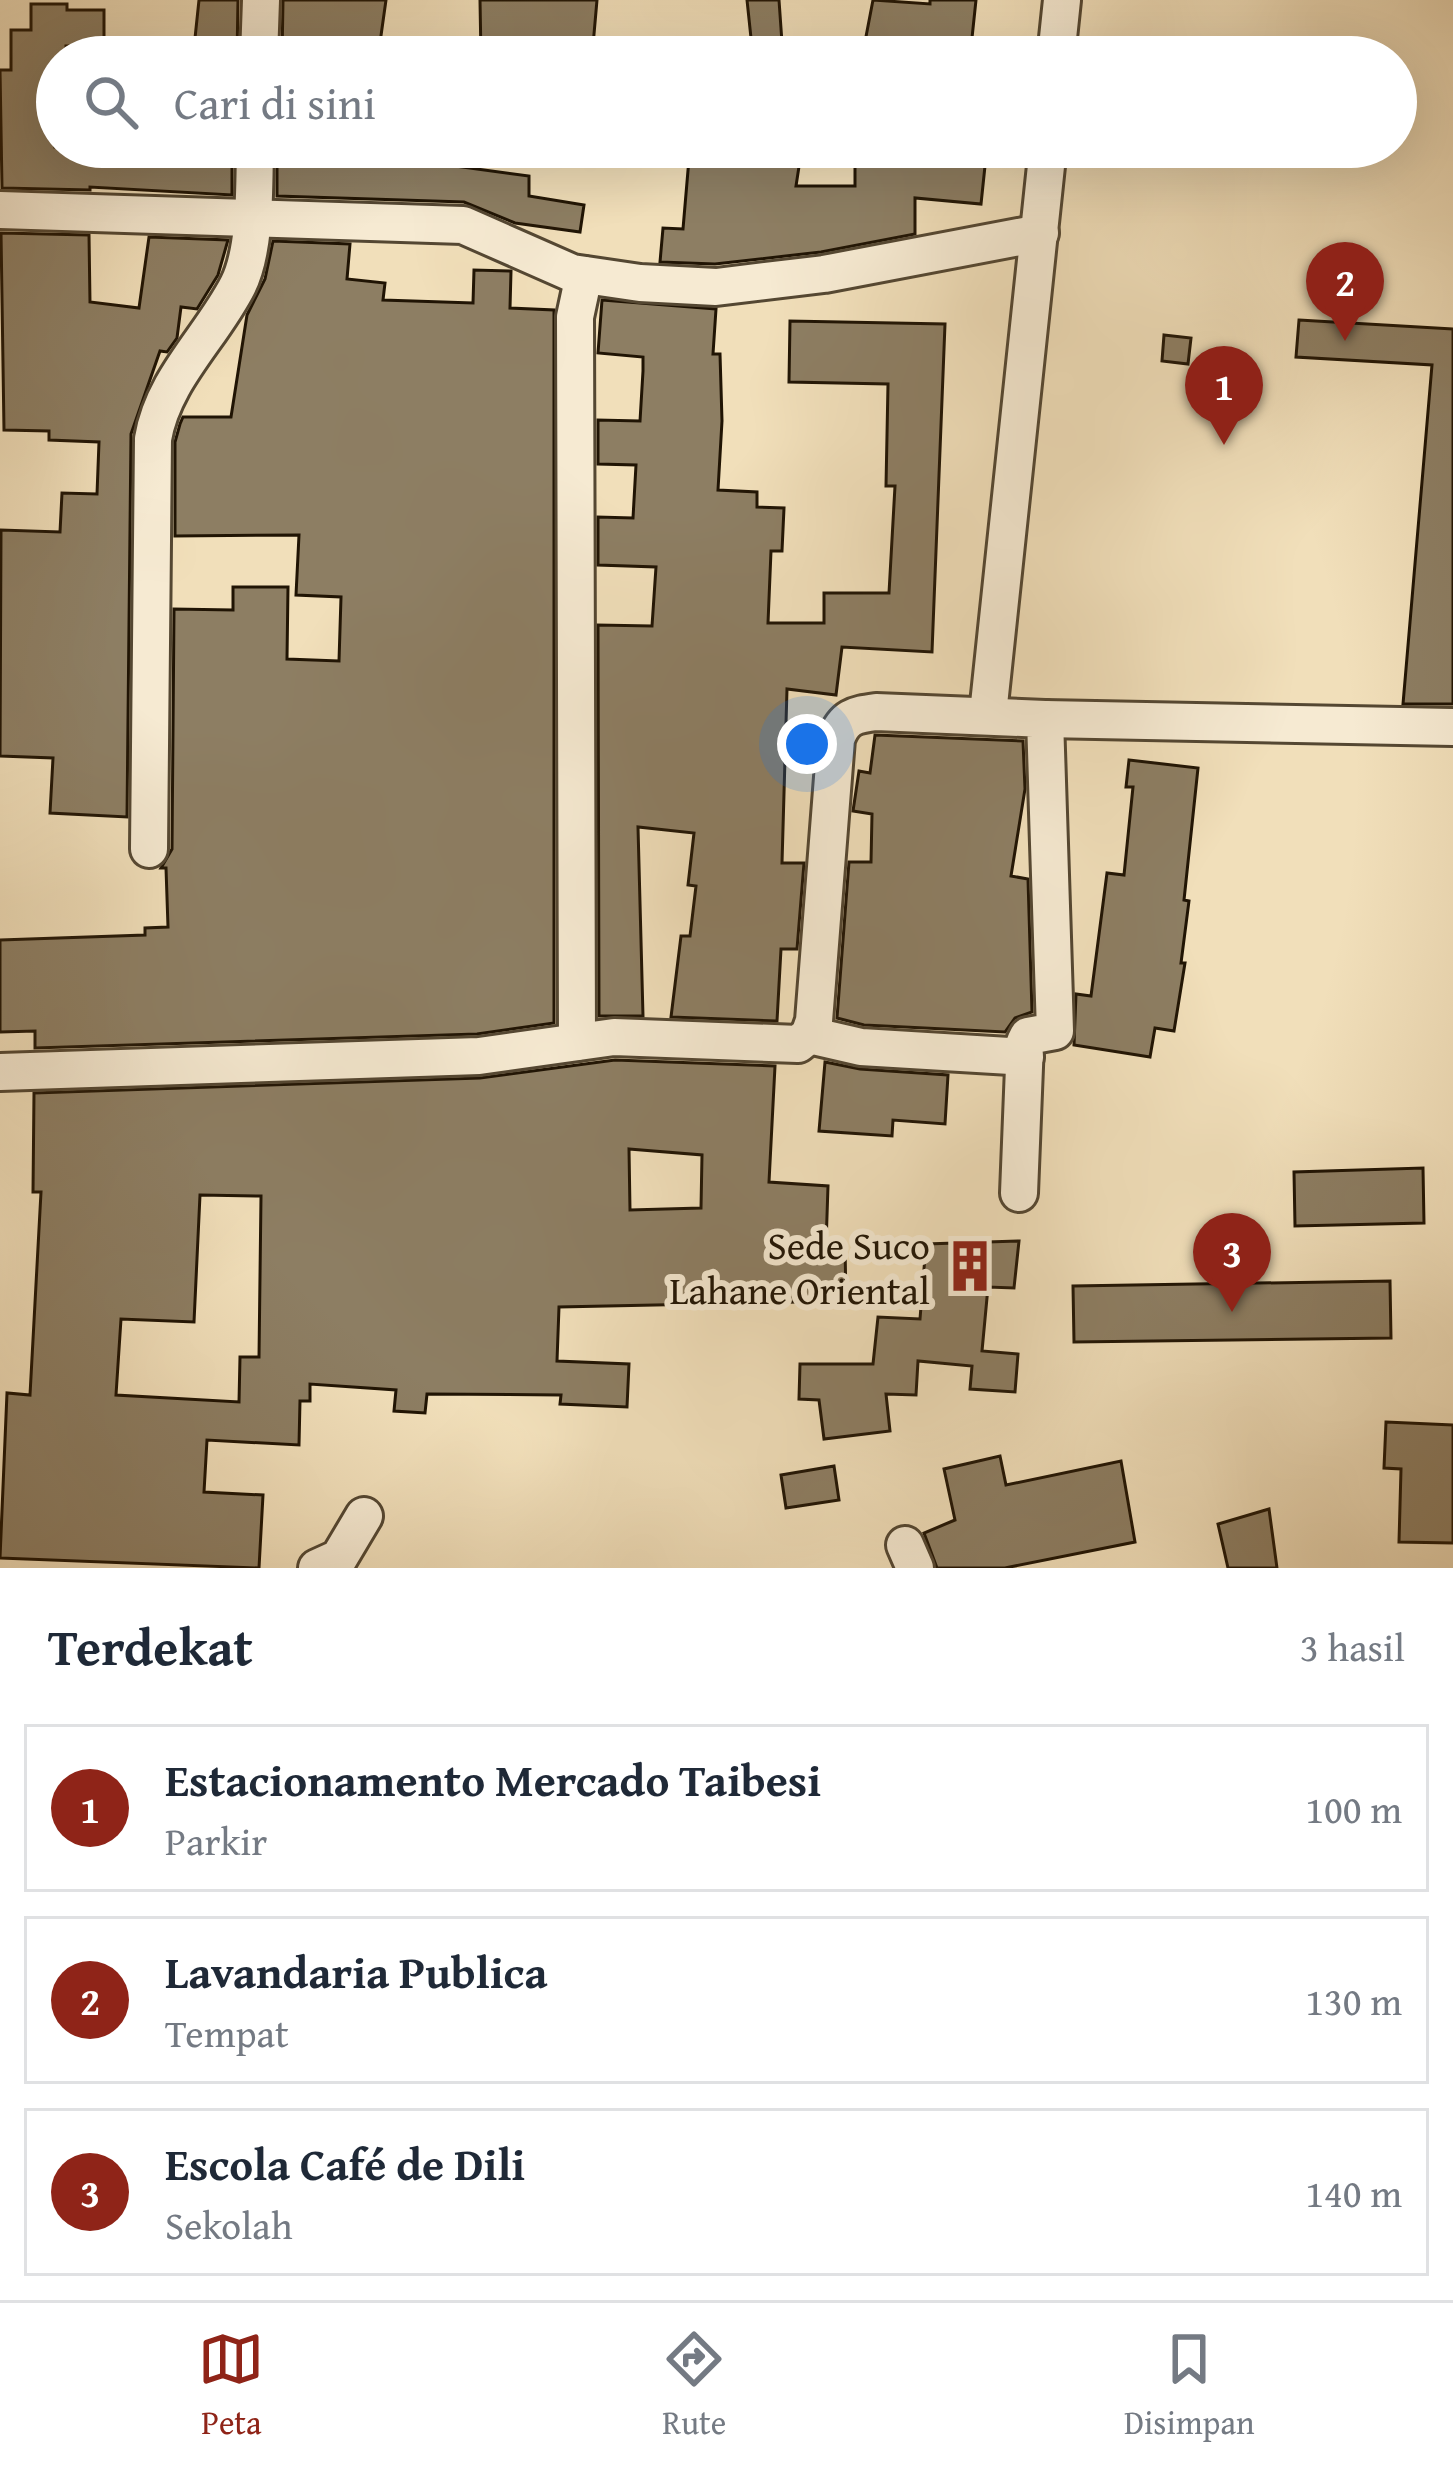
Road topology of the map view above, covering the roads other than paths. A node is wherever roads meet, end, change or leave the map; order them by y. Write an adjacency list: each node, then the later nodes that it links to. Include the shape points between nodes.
1 (261, 0): 3 (street)
2 (1062, 0): 4 (street)
3 (260, 36)
4 (1058, 36)
5 (254, 168): 8 (street)
6 (1046, 168): 9 (street)
7 (0, 210): 8 (street)
8 (252, 218): 10 (street, via 463,225); 14 (street, via 240,282 158,406)
9 (1040, 233): 10 (street, via 716,287); 11 (street)
10 (584, 275): 16 (street, via 575,317)
11 (988, 714): 12 (street); 15 (street, via 876,712 841,725)
12 (1045, 719): 13 (street); 17 (street, via 1055,1031 1028,1036)
13 (1453, 727)
14 (149, 849)
15 (809, 1036): 16 (street, via 798,1044); 17 (street)
16 (577, 1042): 18 (street, via 479,1056)
17 (1024, 1057): 19 (street)
18 (0, 1072)
19 (1019, 1193)
20 (364, 1516): 21 (street, via 339,1558)
21 (317, 1568)

